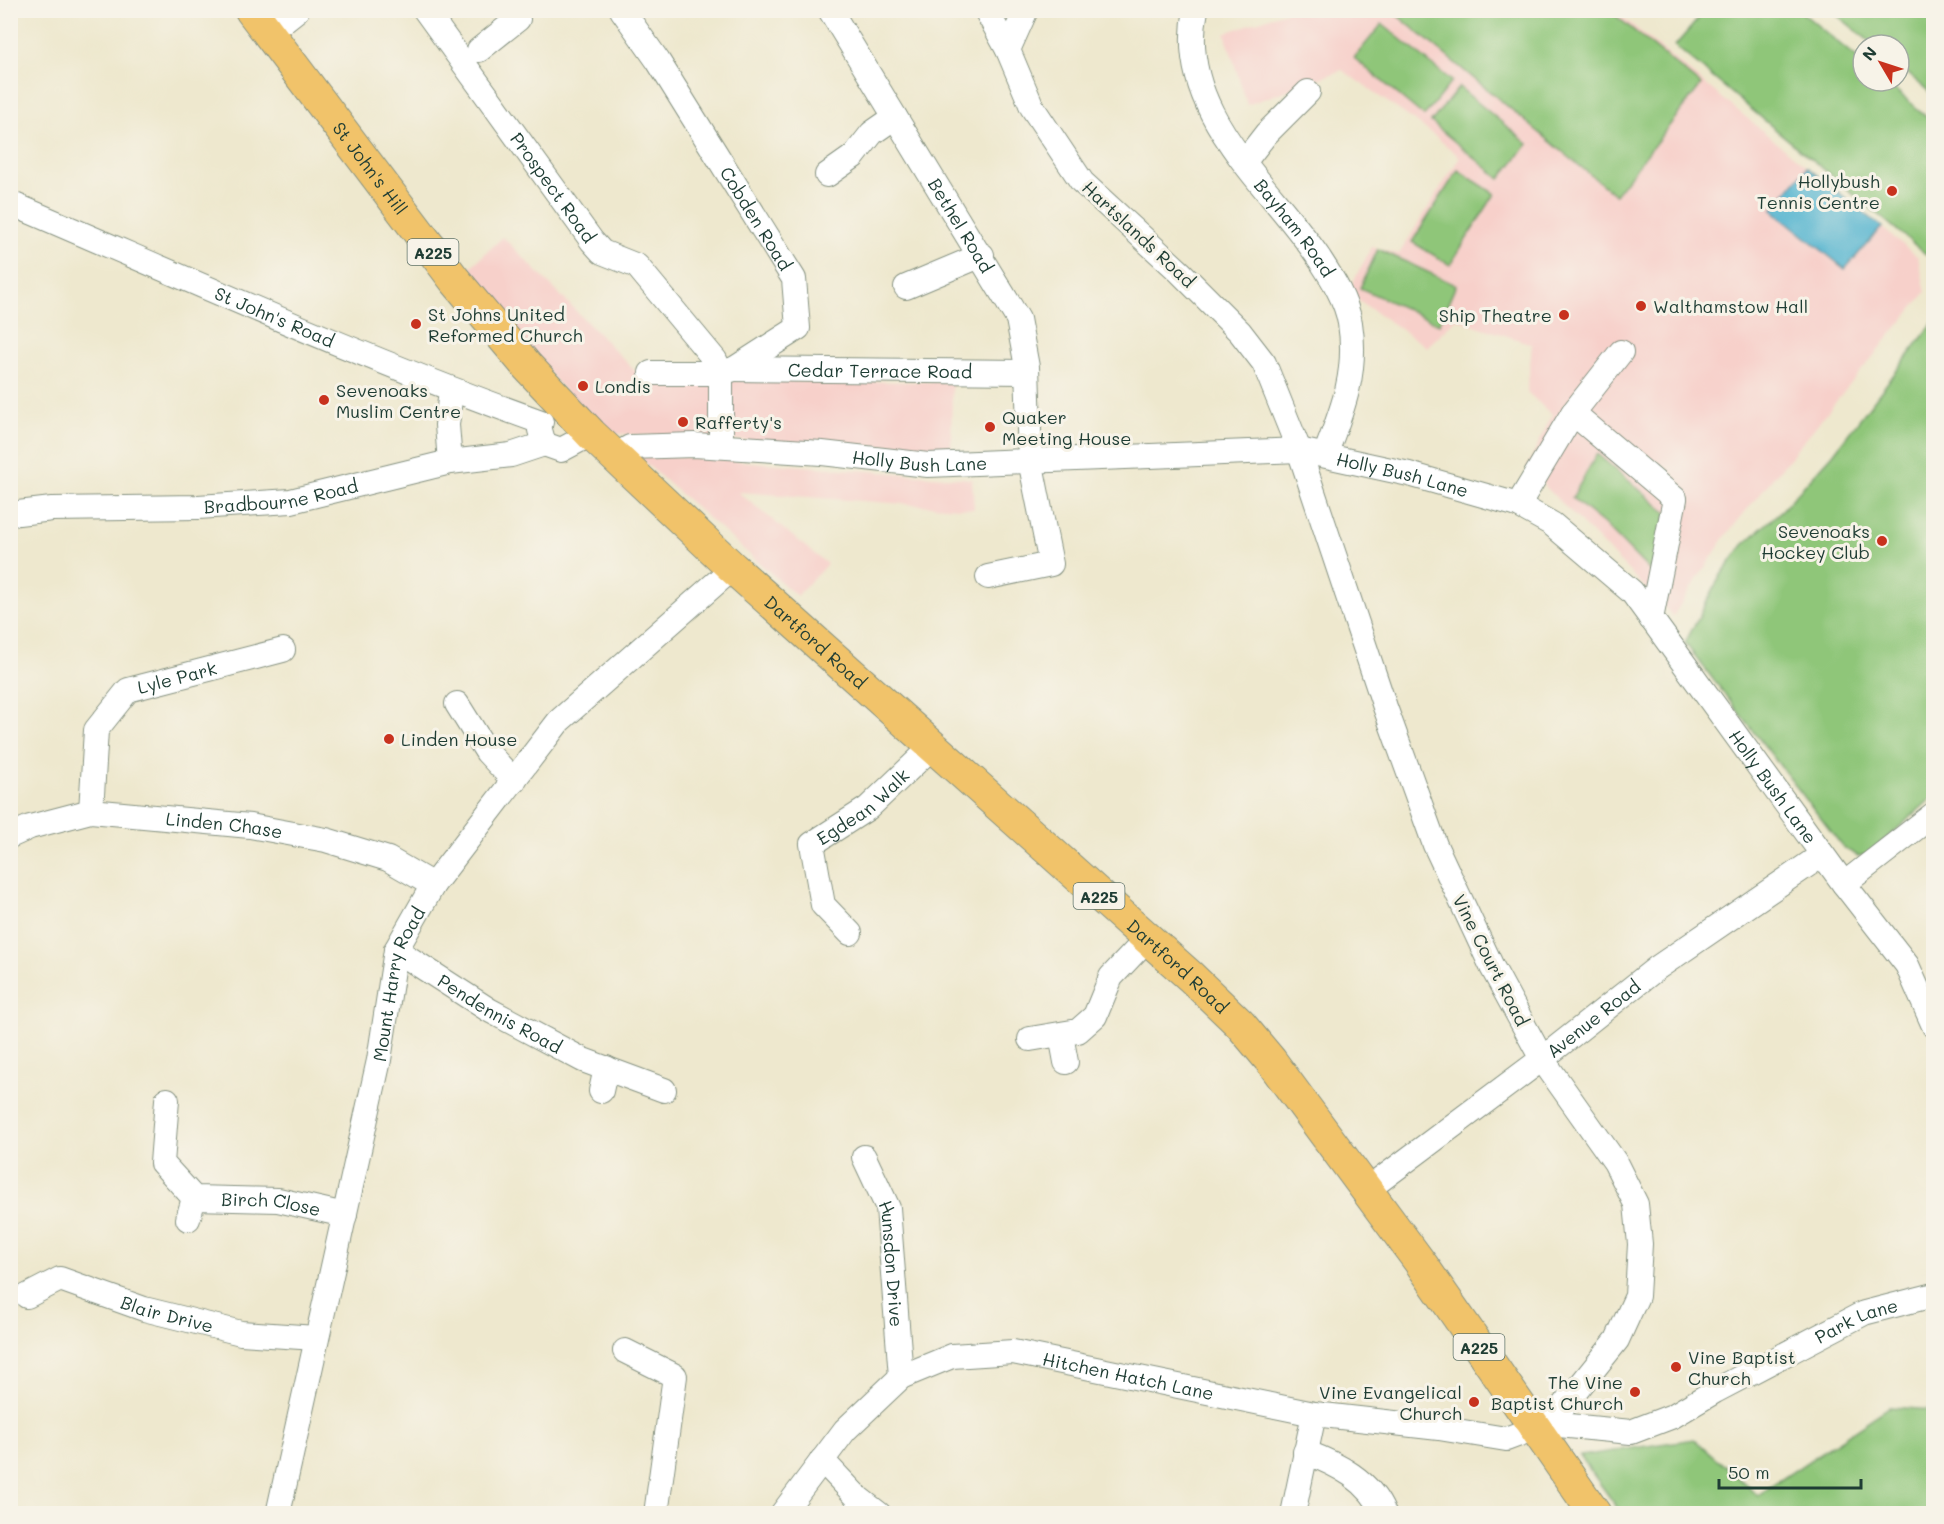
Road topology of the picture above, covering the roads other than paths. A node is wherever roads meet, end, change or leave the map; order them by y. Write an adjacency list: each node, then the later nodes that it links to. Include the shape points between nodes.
1 (297, 10): 9 (street)
2 (425, 10): 20 (street, Prospect Road, via 592,241 602,252 637,266)
3 (512, 10): 10 (street, via 518,19)
4 (622, 10): 20 (street, Cobden Road, via 794,279 798,328)
5 (830, 10): 13 (street, Bethel Road)
6 (986, 10): 11 (street, Hartslands Road)
7 (1026, 10): 11 (street)
8 (1196, 10): 14 (street, Bayham Road, via 1192,54 1202,93 1224,135)
9 (259, 22): 25 (main road, St John's Hill / A225, via 454,279 527,366)
10 (479, 50)
11 (1008, 50): 28 (street, Hartslands Road, via 1032,107 1082,182 1180,272 1240,332 1264,363)
12 (1308, 92): 14 (street)
13 (895, 117): 15 (street, via 872,133 854,156); 17 (street, Bethel Road)
14 (1245, 161): 29 (street, Bayham Road, via 1324,266 1336,285 1350,323 1350,387)
15 (827, 175)
16 (11, 203): 23 (street, St John's Road)
17 (982, 255): 18 (street); 21 (street, Bethel Road, via 1018,319)
18 (906, 287)
19 (1621, 352): 24 (street)
20 (728, 371): 21 (street, Cedar Terrace Road); 22 (street, Cedar Terrace Road); 27 (street)
21 (1025, 372): 31 (street, Bethel Road)
22 (651, 373)
23 (452, 390): 25 (street, St John's Road); 32 (street, via 447,425)
24 (1574, 413): 33 (street); 37 (street, via 1675,499)
25 (548, 421): 26 (main road, St John's Hill / A225); 26 (street, via 561,450); 32 (street, Bradbourne Road, via 511,455)
26 (591, 434): 30 (main road, St John's Hill / A225)
27 (721, 446): 30 (street, Holly Bush Lane, via 630,447); 31 (street, Holly Bush Lane, via 928,465)
28 (1299, 450): 29 (street, Holly Bush Lane); 31 (street, Holly Bush Lane); 54 (street, Vine Court Road, via 1435,845 1492,967)
29 (1325, 455): 33 (street, Holly Bush Lane)
30 (615, 456): 35 (main road, Dartford Road / A225)
31 (1030, 460): 36 (street, Bethel Road, via 1051,564)
32 (450, 462): 34 (street, Bradbourne Road, via 291,501 52,509)
33 (1518, 505): 37 (street, Holly Bush Lane, via 1552,524 1581,547 1632,592)
34 (10, 514)
35 (733, 568): 40 (main road, Dartford Road / A225); 41 (street, Mount Harry Road, via 559,721)
36 (988, 577)
37 (1651, 619): 45 (street, Holly Bush Lane)
38 (284, 650): 42 (street, Lyle Park, via 128,690 96,730)
39 (457, 704): 41 (street, via 487,752)
40 (932, 747): 48 (street, Egdean Walk, via 868,808 812,844 823,904); 49 (main road, Dartford Road / A225)
41 (514, 781): 47 (street, Mount Harry Road)
42 (91, 811): 44 (street, Linden Chase); 47 (street, Linden Chase, via 250,826 326,840 388,860)
43 (1934, 814): 46 (street)
44 (10, 836)
45 (1822, 855): 46 (street, Holly Bush Lane); 54 (street, Avenue Road, via 1657,968)
46 (1844, 884): 51 (street, Holly Bush Lane, via 1907,965)
47 (433, 885): 50 (street, Mount Harry Road)
48 (850, 933)
49 (1147, 939): 52 (street, via 1111,977 1095,1016 1078,1031); 59 (main road, Dartford Road / A225, via 1240,1024)
50 (396, 950): 56 (street, Pendennis Road, via 489,1010 583,1060 604,1079); 60 (street, Mount Harry Road, via 379,1060)
51 (1934, 1026)
52 (1061, 1035): 53 (street); 55 (street)
53 (1030, 1039)
54 (1542, 1059): 59 (street, Avenue Road); 67 (street, Vine Court Road, via 1615,1162 1636,1204 1640,1244 1637,1296 1617,1340)
55 (1066, 1062)
56 (664, 1090)
57 (167, 1100): 60 (street, Birch Close, via 162,1163 191,1209 278,1200)
58 (864, 1157): 65 (street, Hunsdon Drive, via 888,1208)
59 (1367, 1190): 67 (main road, Dartford Road / A225)
60 (345, 1215): 63 (street, Mount Harry Road)
61 (1934, 1295): 67 (street, Park Lane, via 1864,1312 1673,1416 1631,1432)
62 (27, 1296): 63 (street, Blair Drive, via 60,1279 144,1309 241,1333)
63 (316, 1338): 71 (street, Mount Harry Road)
64 (625, 1351): 72 (street, via 675,1376)
65 (901, 1377): 66 (street, Hitchen Hatch Lane, via 952,1356 1013,1352); 69 (street, Hitchen Hatch Lane, via 845,1430)
66 (1314, 1414): 67 (street, Hitchen Hatch Lane, via 1506,1439); 68 (street)
67 (1544, 1425): 70 (main road, Dartford Road / A225)
68 (1305, 1452): 75 (street); 76 (street, via 1340,1465 1377,1498)
69 (822, 1460): 73 (street, Hitchen Hatch Lane); 74 (street)
70 (1588, 1511)
71 (278, 1514)
72 (656, 1514)
73 (782, 1514)
74 (879, 1514)
75 (1293, 1514)
76 (1384, 1514)

